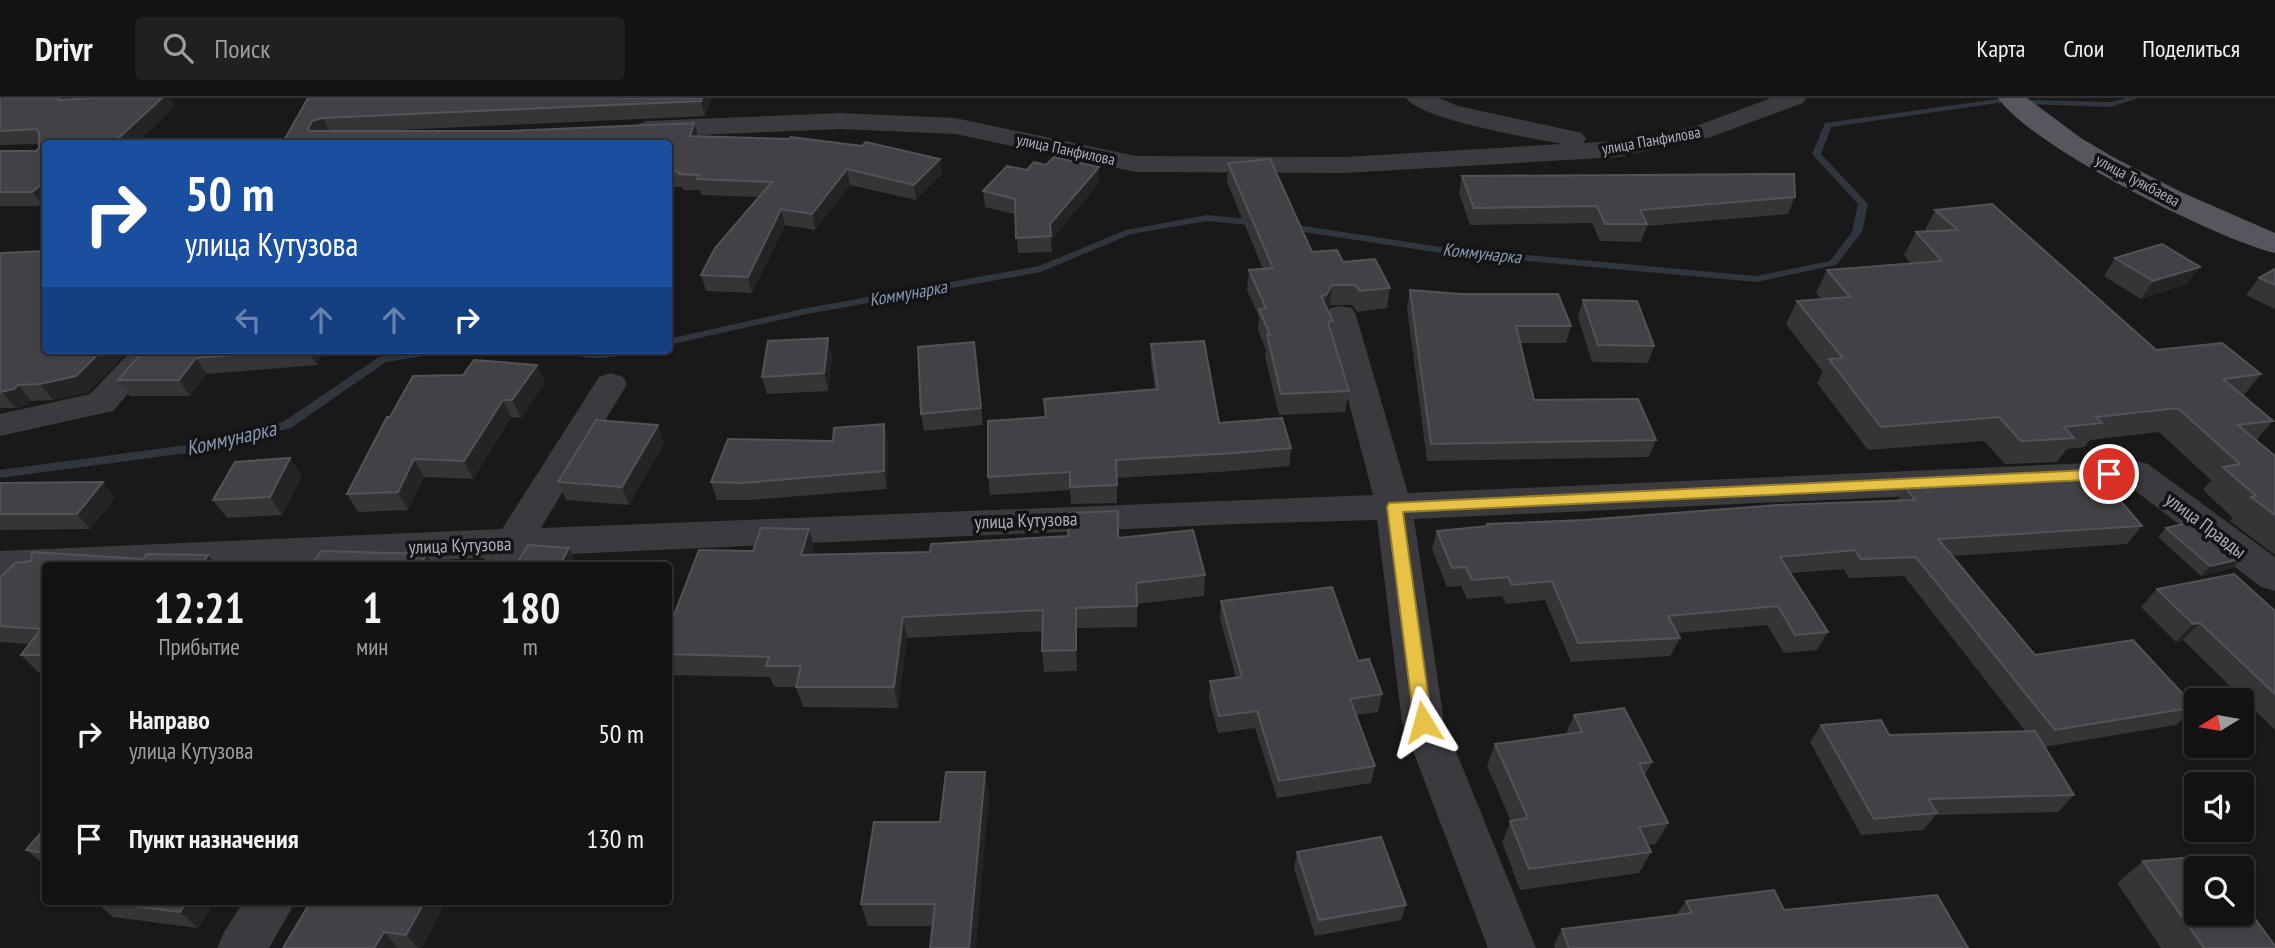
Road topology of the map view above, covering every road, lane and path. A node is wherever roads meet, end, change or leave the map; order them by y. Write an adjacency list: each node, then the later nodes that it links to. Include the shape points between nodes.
1 (827, 98): 5 (street)
2 (1418, 98): 7 (street, via 1450,112)
3 (1794, 98): 7 (street, улица Панфилова, via 1702,132)
4 (2011, 98): 8 (main road, улица Туякбаева, via 2035,120 2126,176)
5 (840, 121): 6 (street, улица Панфилова); 7 (street, улица Панфилова, via 955,126 1136,164 1345,165)
6 (620, 131)
7 (1618, 149)
8 (2275, 244)
9 (1341, 315): 14 (street)
10 (146, 354): 12 (street, via 101,403)
11 (611, 384): 15 (street)
12 (0, 425)
13 (2137, 473): 14 (street, улица Кутузова); 19 (street, улица Правды)
14 (1394, 507): 15 (street, улица Кутузова); 22 (street, via 1423,722)
15 (506, 554): 16 (street, улица Кутузова)
16 (138, 562)
17 (42, 564): 18 (street, улица Кутузова)
18 (0, 565)
19 (2275, 577)
20 (269, 905): 21 (street)
21 (241, 948)
22 (1512, 948)

